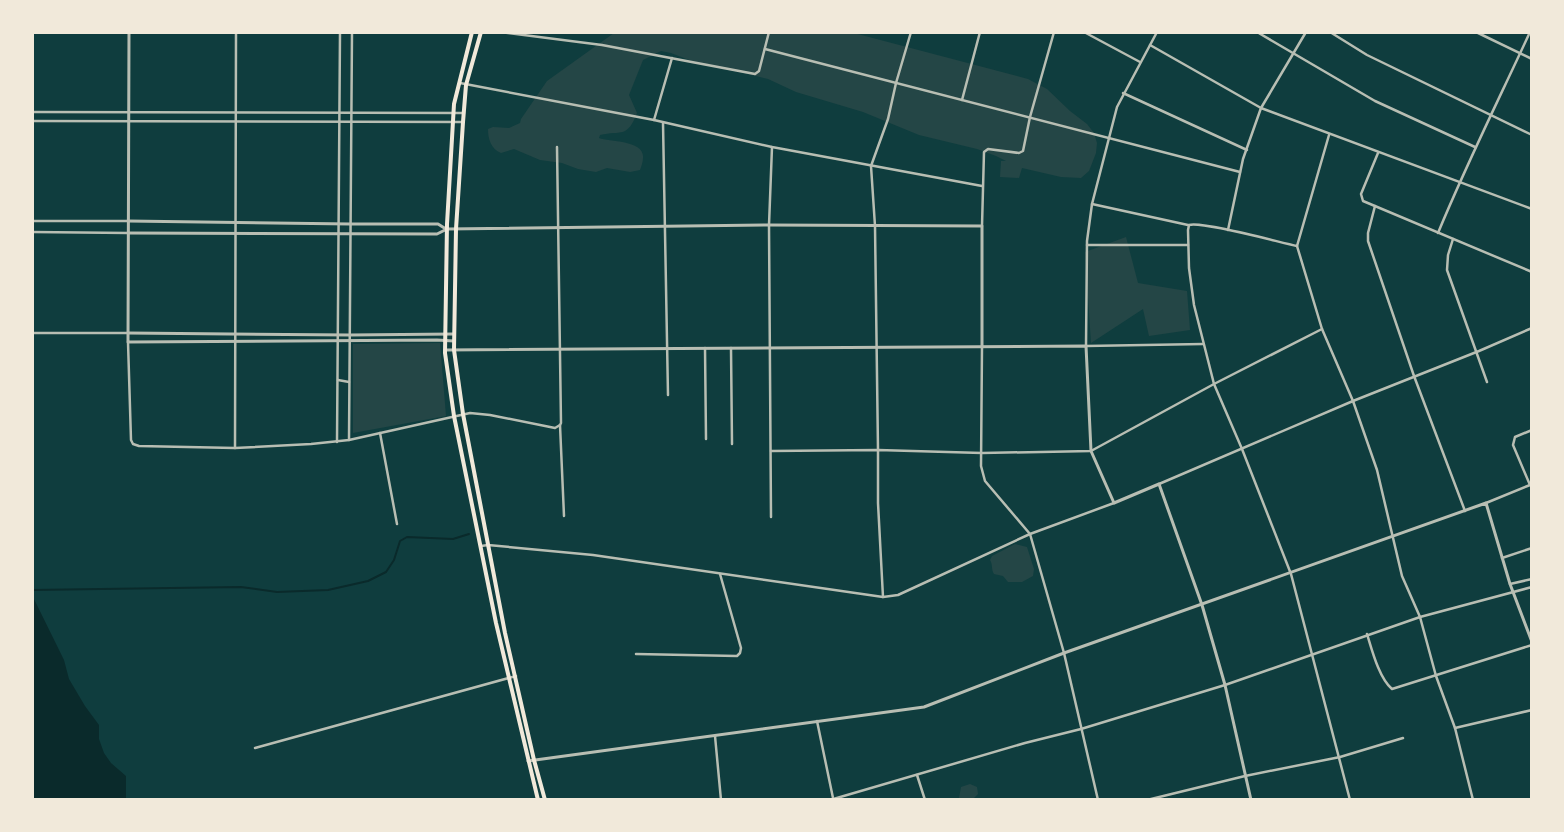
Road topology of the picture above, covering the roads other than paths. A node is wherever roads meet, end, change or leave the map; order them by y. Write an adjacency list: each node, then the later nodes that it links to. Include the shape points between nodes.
1 (128, 32): 33 (street)
2 (236, 32): 34 (street)
3 (340, 32): 35 (street)
4 (352, 32): 36 (street)
5 (472, 32): 26 (main road)
6 (481, 32): 28 (main road)
7 (500, 32): 23 (street, via 602,44)
8 (769, 32): 20 (street)
9 (911, 32): 27 (street)
10 (980, 32): 30 (street)
11 (1054, 32): 40 (street)
12 (1084, 32): 25 (street)
13 (1157, 32): 19 (street)
14 (1257, 32): 21 (street)
15 (1306, 32): 21 (street)
16 (1330, 32): 39 (street, via 1367,55)
17 (1476, 32): 22 (street)
18 (1530, 32): 22 (street)
19 (1150, 45): 25 (street); 31 (street)
20 (765, 49): 23 (street, via 759,71 755,74); 27 (street)
21 (1293, 54): 31 (street); 55 (street, via 1375,101)
22 (1521, 54): 24 (street); 39 (street)
23 (672, 58): 43 (street)
24 (1532, 59)
25 (1140, 62): 29 (street)
26 (458, 83): 28 (street); 37 (main road)
27 (896, 83): 30 (street); 58 (street, via 888,119)
28 (466, 85): 38 (main road); 43 (street)
29 (1123, 93): 52 (street); 56 (street)
30 (962, 100): 40 (street)
31 (1261, 108): 50 (street); 56 (street)
32 (32, 112): 33 (street)
33 (128, 112): 34 (street); 42 (street)
34 (236, 112): 35 (street); 44 (street)
35 (340, 112): 36 (street); 46 (street)
36 (351, 112): 37 (street); 47 (street)
37 (454, 112): 38 (street); 45 (main road)
38 (464, 113): 48 (main road)
39 (1492, 116): 51 (street); 55 (street)
40 (1030, 117): 52 (street); 61 (street, via 1022,153 985,150)
41 (32, 120): 42 (street)
42 (128, 120): 44 (street); 66 (street)
43 (654, 120): 49 (street)
44 (236, 121): 46 (street); 67 (street)
45 (454, 121): 47 (street); 48 (street); 76 (main road)
46 (340, 122): 47 (street); 68 (street)
47 (351, 122): 69 (street)
48 (463, 122): 77 (main road)
49 (663, 122): 54 (street); 75 (street)
50 (1329, 134): 57 (street); 88 (street)
51 (1532, 135)
52 (1108, 137): 59 (street); 62 (street)
53 (557, 147): 74 (street)
54 (772, 147): 58 (street); 70 (street)
55 (1475, 148): 60 (street)
56 (1247, 150): 59 (street)
57 (1378, 153): 60 (street); 63 (street, via 1361,194 1363,201)
58 (871, 166): 61 (street); 72 (street)
59 (1240, 172): 78 (street)
60 (1459, 181): 64 (street); 81 (street)
61 (982, 186): 73 (street)
62 (1092, 204): 71 (street); 86 (street)
63 (1375, 206): 81 (street); 119 (street, via 1368,241)
64 (1532, 209)
65 (32, 221): 66 (street)
66 (128, 222): 67 (street); 80 (street)
67 (234, 223): 68 (street); 82 (street)
68 (339, 224): 69 (street); 83 (street)
69 (350, 224): 76 (street, via 438,224); 84 (street)
70 (769, 225): 72 (street); 75 (street); 110 (street)
71 (1190, 225): 78 (street); 87 (street)
72 (875, 226): 73 (street); 108 (street)
73 (982, 226): 111 (street)
74 (558, 228): 75 (street); 77 (street); 117 (street)
75 (664, 228): 114 (street)
76 (447, 229): 77 (street); 84 (street, via 437,234); 90 (main road)
77 (456, 229): 91 (main road)
78 (1228, 230): 88 (street)
79 (32, 232): 80 (street)
80 (128, 233): 82 (street); 95 (street)
81 (1438, 233): 85 (street)
82 (234, 234): 83 (street); 96 (street)
83 (339, 235): 84 (street); 99 (street)
84 (350, 235): 100 (street)
85 (1453, 239): 89 (street); 118 (street, via 1447,270)
86 (1087, 245): 87 (street); 109 (street)
87 (1188, 245): 107 (street, via 1194,305)
88 (1296, 246): 93 (street)
89 (1532, 272)
90 (446, 292): 91 (main road); 97 (main road)
91 (454, 292): 98 (main road)
92 (1532, 328): 118 (street)
93 (1322, 329): 123 (street); 125 (street)
94 (32, 333): 95 (street)
95 (128, 333): 96 (street); 106 (street)
96 (234, 334): 99 (street); 103 (street)
97 (446, 334): 98 (street); 100 (street); 102 (main road)
98 (454, 334): 105 (main road)
99 (339, 335): 100 (street); 101 (street)
100 (350, 335): 104 (street)
101 (339, 340): 103 (street); 104 (street); 120 (street)
102 (446, 340): 104 (street); 105 (street); 115 (main road)
103 (234, 341): 106 (street); 135 (street)
104 (349, 341): 121 (street)
105 (454, 341): 116 (main road)
106 (128, 342): 135 (street, via 133,444)
107 (1203, 344): 109 (street); 123 (street)
108 (878, 346): 110 (street); 111 (street); 137 (street)
109 (1086, 346): 111 (street); 139 (street)
110 (769, 347): 113 (street); 138 (street)
111 (982, 347): 140 (street)
112 (705, 348): 113 (street); 114 (street); 131 (street)
113 (731, 348): 134 (street)
114 (667, 349): 117 (street); 124 (street)
115 (445, 350): 116 (street); 127 (main road)
116 (454, 350): 117 (street); 126 (main road)
117 (560, 350): 128 (street)
118 (1476, 352): 119 (street); 122 (street)
119 (1414, 376): 125 (street); 145 (street)
120 (338, 380): 121 (street); 133 (street)
121 (349, 382): 132 (street)
122 (1487, 382)
123 (1214, 384): 136 (street); 139 (street)
124 (668, 395)
125 (1352, 401): 136 (street); 150 (street, via 1377,470)
126 (462, 414): 127 (street); 128 (street, via 490,415 555,428); 151 (main road)
127 (454, 416): 130 (street); 152 (main road)
128 (560, 425): 146 (street)
129 (1532, 430): 142 (street, via 1515,437 1513,445)
130 (380, 433): 132 (street); 148 (street)
131 (706, 439)
132 (349, 440): 133 (street)
133 (337, 442): 135 (street)
134 (732, 444)
135 (235, 448)
136 (1242, 449): 141 (street); 156 (street)
137 (878, 450): 138 (street); 140 (street); 161 (street)
138 (771, 451): 147 (street)
139 (1091, 451): 140 (street); 143 (street)
140 (982, 453): 149 (street, via 981,466 986,481)
141 (1159, 484): 143 (street); 162 (street)
142 (1531, 485): 144 (street)
143 (1114, 502): 149 (street)
144 (1486, 504): 145 (street); 154 (street)
145 (1465, 511): 150 (street)
146 (564, 516)
147 (771, 517)
148 (397, 524)
149 (1030, 534): 161 (street, via 898,595); 166 (street)
150 (1393, 537): 156 (street); 163 (street, via 1402,576)
151 (488, 545): 152 (street); 155 (street, via 593,555); 169 (main road)
152 (481, 546): 171 (main road)
153 (1532, 548): 154 (street)
154 (1502, 558): 158 (street)
155 (720, 574): 161 (street); 167 (street, via 741,648 737,656)
156 (1291, 574): 162 (street); 168 (street)
157 (1532, 579): 158 (street)
158 (1510, 584): 160 (street)
159 (1532, 586): 160 (street)
160 (1513, 591): 163 (street); 165 (street)
161 (883, 598)
162 (1202, 605): 166 (street); 172 (street)
163 (1420, 617): 164 (street); 170 (street)
164 (1367, 634): 168 (street); 170 (street, via 1378,666 1392,689)
165 (1532, 644): 170 (street)
166 (1064, 653): 174 (street, via 924,707); 176 (street)
167 (636, 654)
168 (1312, 655): 172 (street); 180 (street)
169 (516, 676): 171 (street); 181 (main road)
170 (1436, 676): 175 (street)
171 (508, 678): 179 (street); 182 (main road)
172 (1225, 685): 176 (street); 184 (street)
173 (1532, 710): 175 (street)
174 (817, 720): 177 (street); 185 (street)
175 (1455, 728): 194 (street)
176 (1081, 729): 183 (street); 190 (street)
177 (716, 736): 181 (street); 188 (street)
178 (1403, 738): 180 (street)
179 (255, 748)
180 (1340, 757): 184 (street); 193 (street)
181 (534, 760): 182 (street); 187 (main road)
182 (528, 761): 186 (main road)
183 (917, 775): 185 (street); 189 (street)
184 (1245, 776): 191 (street); 192 (street)
185 (831, 799)
186 (538, 800)
187 (545, 800)
188 (721, 800)
189 (925, 800)
190 (1098, 800)
191 (1147, 800)
192 (1251, 800)
193 (1350, 800)
194 (1473, 800)

